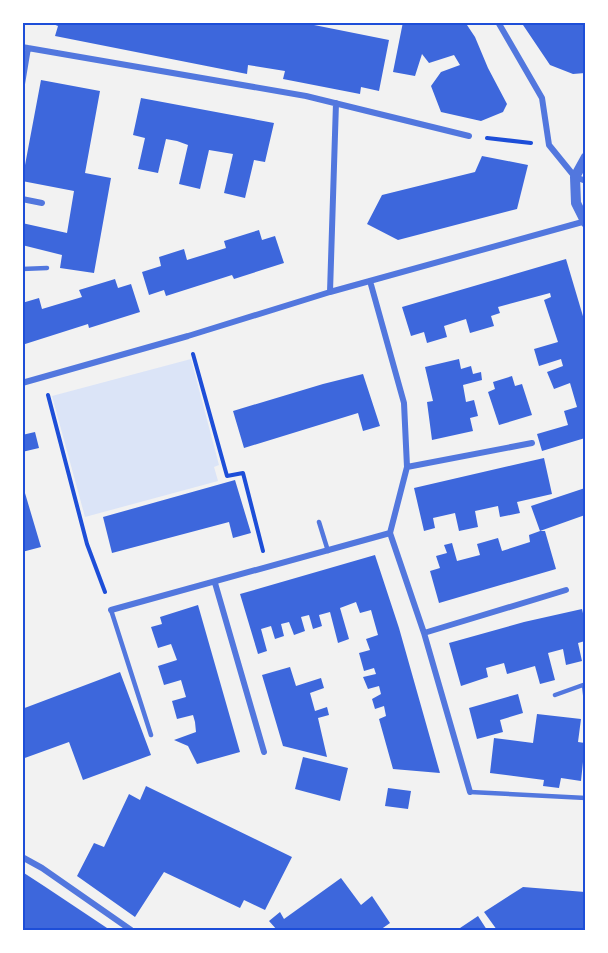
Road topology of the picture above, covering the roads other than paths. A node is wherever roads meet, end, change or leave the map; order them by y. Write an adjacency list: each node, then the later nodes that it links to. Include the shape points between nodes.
1 (498, 22): 7 (street, via 542,98 549,145)
2 (25, 48): 3 (street); 4 (street)
3 (22, 84)
4 (336, 104): 5 (street); 14 (street)
5 (469, 136)
6 (585, 157): 7 (street)
7 (580, 179): 10 (street, via 576,202)
8 (22, 199): 9 (street)
9 (42, 202)
10 (585, 222): 13 (street)
11 (47, 268): 12 (lane)
12 (22, 269)
13 (370, 281): 14 (street); 17 (street, via 404,403)
14 (330, 292): 15 (street)
15 (22, 383)
16 (532, 443): 17 (street)
17 (407, 467): 19 (street)
18 (319, 522): 20 (lane)
19 (390, 533): 20 (street); 24 (street)
20 (328, 551): 21 (street)
21 (215, 583): 23 (street); 29 (street)
22 (566, 590): 24 (street)
23 (111, 610): 28 (lane)
24 (424, 633): 30 (street)
25 (584, 685): 26 (lane); 27 (lane)
26 (555, 695)
27 (585, 702)
28 (152, 735)
29 (264, 752)
30 (470, 792): 31 (lane)
31 (585, 798)
32 (22, 857): 33 (street)
33 (131, 930)

